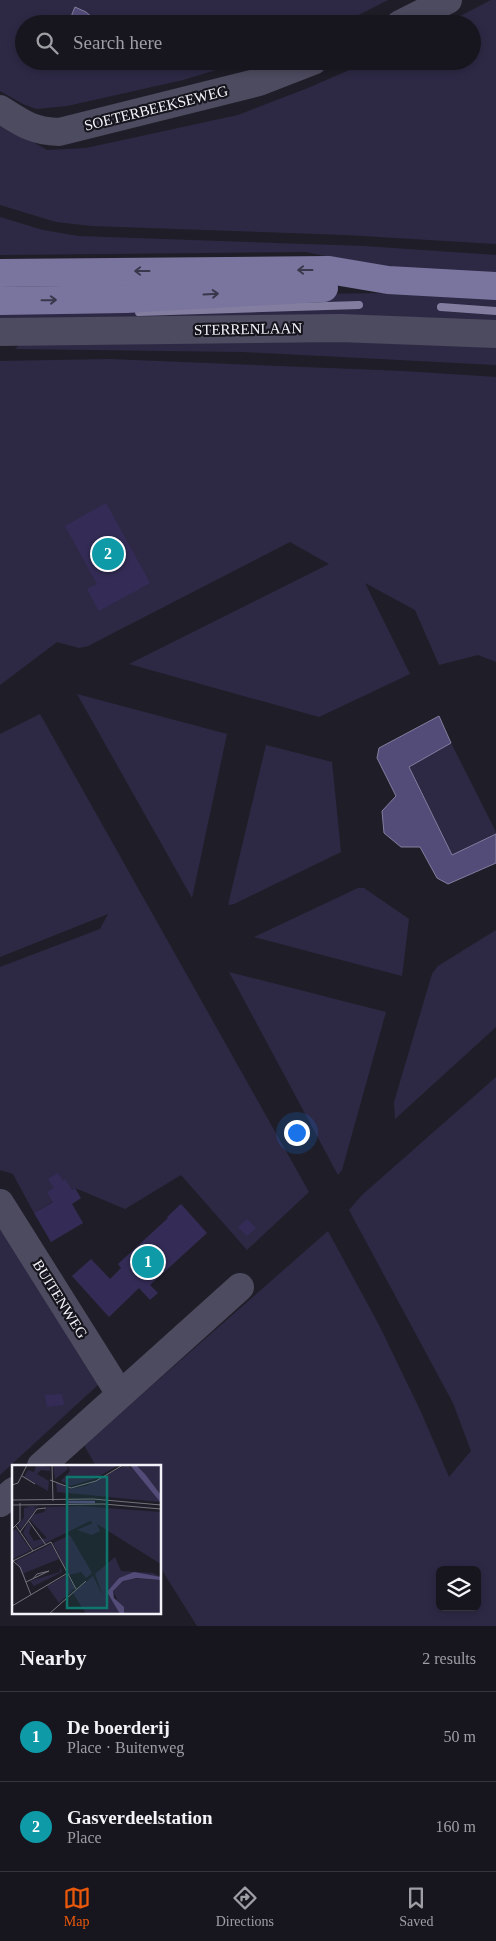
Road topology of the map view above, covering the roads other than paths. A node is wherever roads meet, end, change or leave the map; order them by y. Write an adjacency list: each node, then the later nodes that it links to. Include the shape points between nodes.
1 (448, 0): 2 (street)
2 (418, 15)
3 (290, 70): 4 (street, SOETERBEEKSEWEG, via 259,82 59,132 25,126)
4 (0, 109)
5 (0, 273): 6 (main road, one-way to 5, via 329,270)
6 (388, 280): 7 (main road); 8 (main road, one-way to 6, via 126,299 332,287)
7 (496, 286)
8 (0, 301)
9 (0, 332): 10 (street, STERRENLAAN, via 340,328)
10 (496, 334)
11 (0, 1203): 13 (street, BUITENWEG)
12 (240, 1287): 13 (street)
13 (120, 1394): 14 (street)
14 (42, 1465)
15 (12, 1493): 16 (street)
16 (0, 1503)

